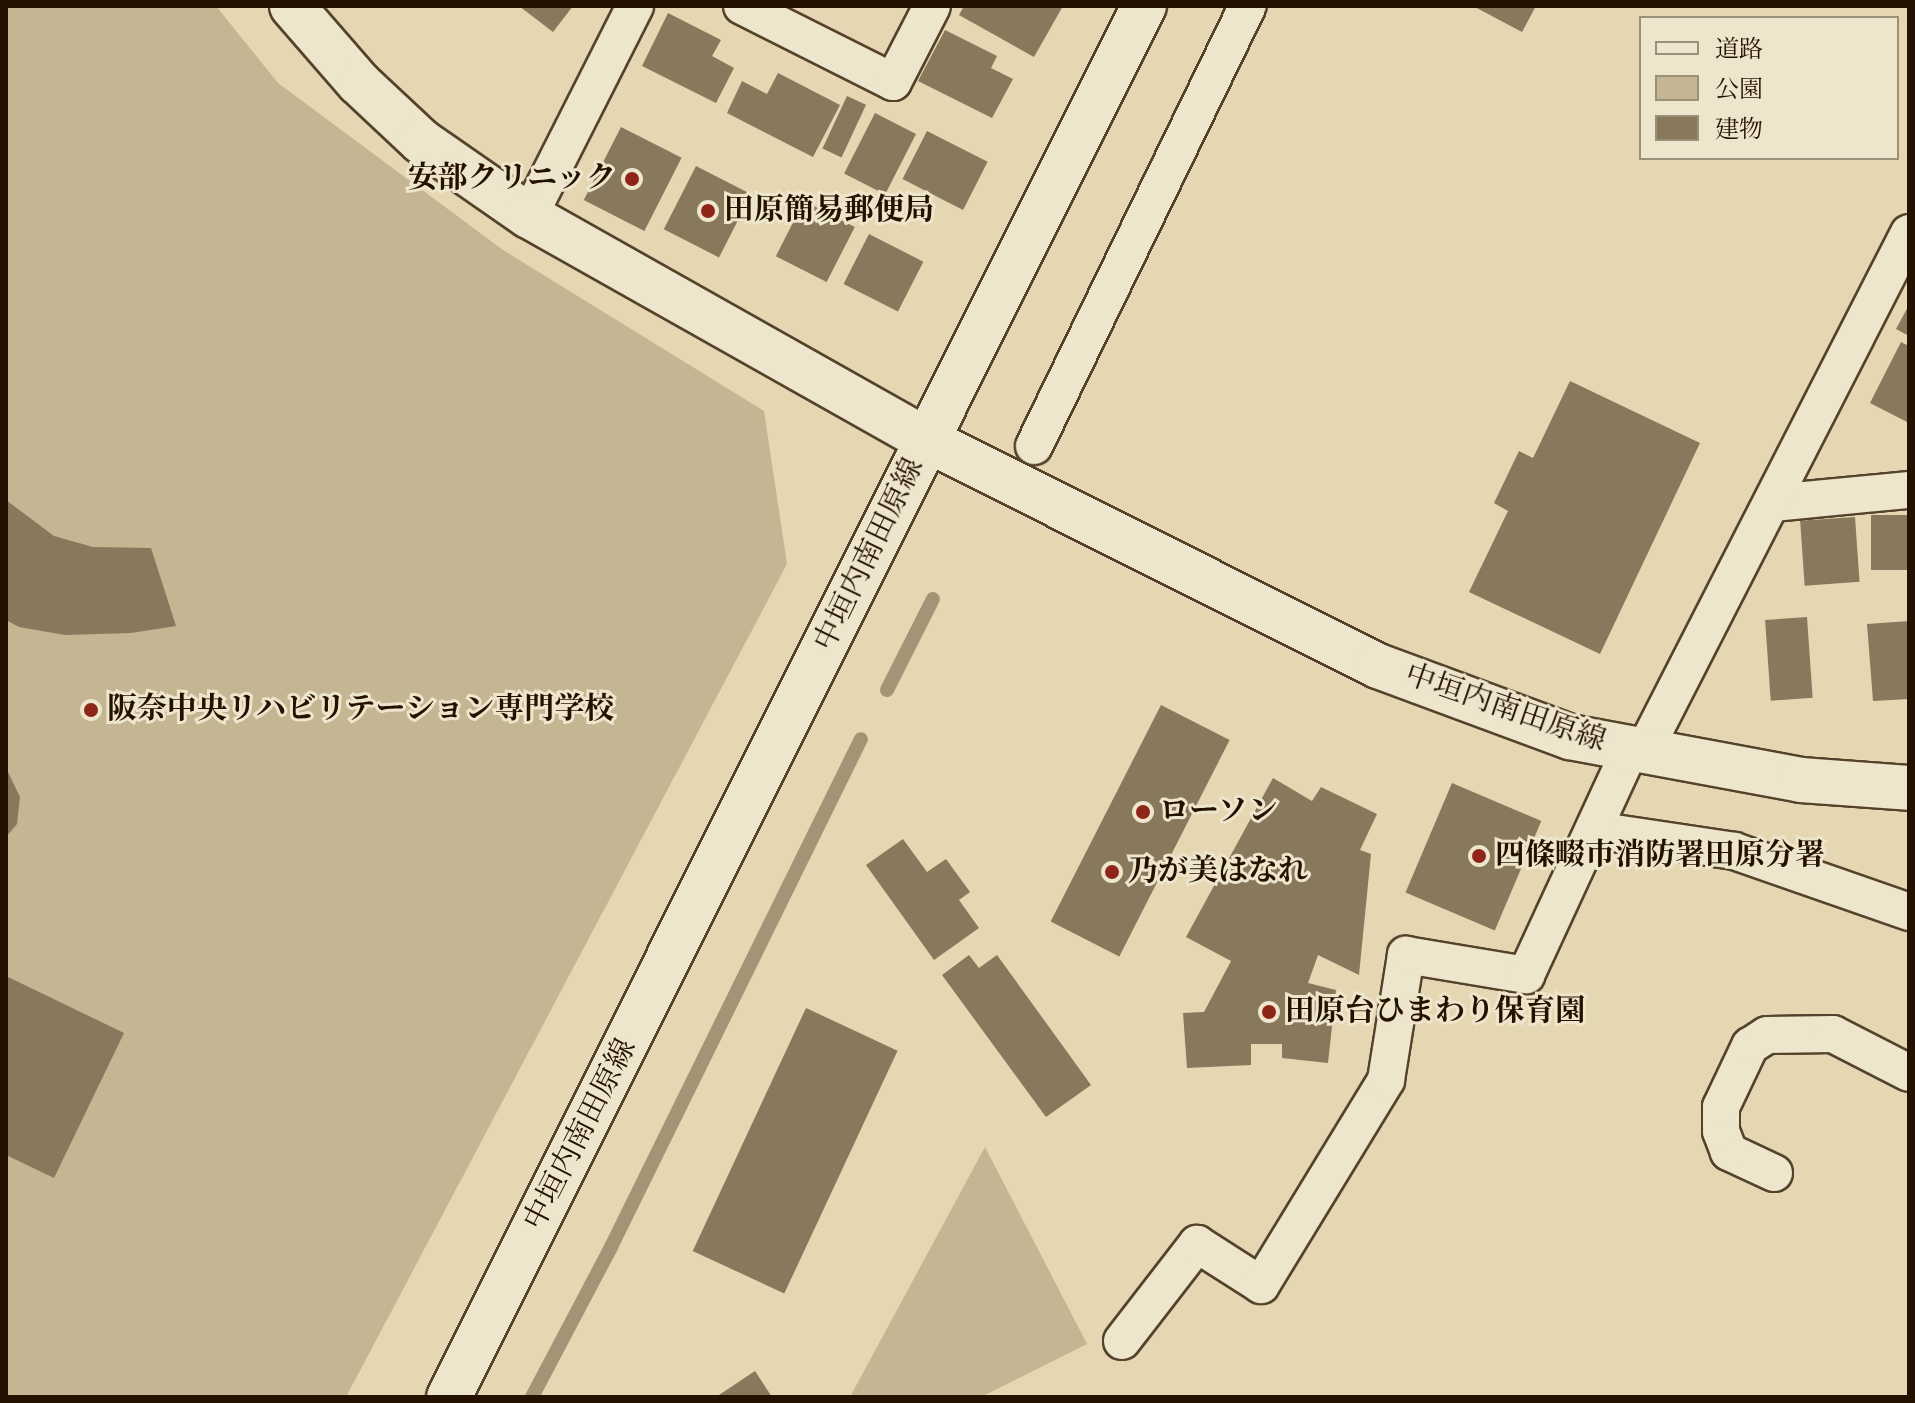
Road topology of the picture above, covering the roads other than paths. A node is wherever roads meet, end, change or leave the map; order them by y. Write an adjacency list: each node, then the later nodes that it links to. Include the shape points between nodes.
1 (292, 6): 7 (main road, via 359,83 421,141)
2 (635, 6): 7 (street)
3 (742, 6): 4 (street, via 893,82)
4 (932, 6)
5 (1144, 6): 9 (main road)
6 (1248, 6): 10 (street)
7 (529, 216): 9 (main road)
8 (1909, 233): 12 (street)
9 (927, 440): 13 (main road, 中垣内南田原線, via 1378,666 1570,737); 20 (main road, 中垣内南田原線)
10 (1034, 446)
11 (1909, 490): 12 (street)
12 (1773, 503): 13 (street)
13 (1636, 751): 14 (main road, 中垣内南田原線, via 1801,780); 15 (street)
14 (1909, 788)
15 (1594, 830): 16 (street, via 1734,851); 19 (street, via 1526,975 1406,955 1386,1080 1261,1285 1197,1244)
16 (1909, 912)
17 (1909, 1073): 18 (street, via 1833,1034 1767,1035 1750,1046 1721,1107 1721,1131 1729,1152)
18 (1774, 1173)
19 (1122, 1341)
20 (449, 1397)

